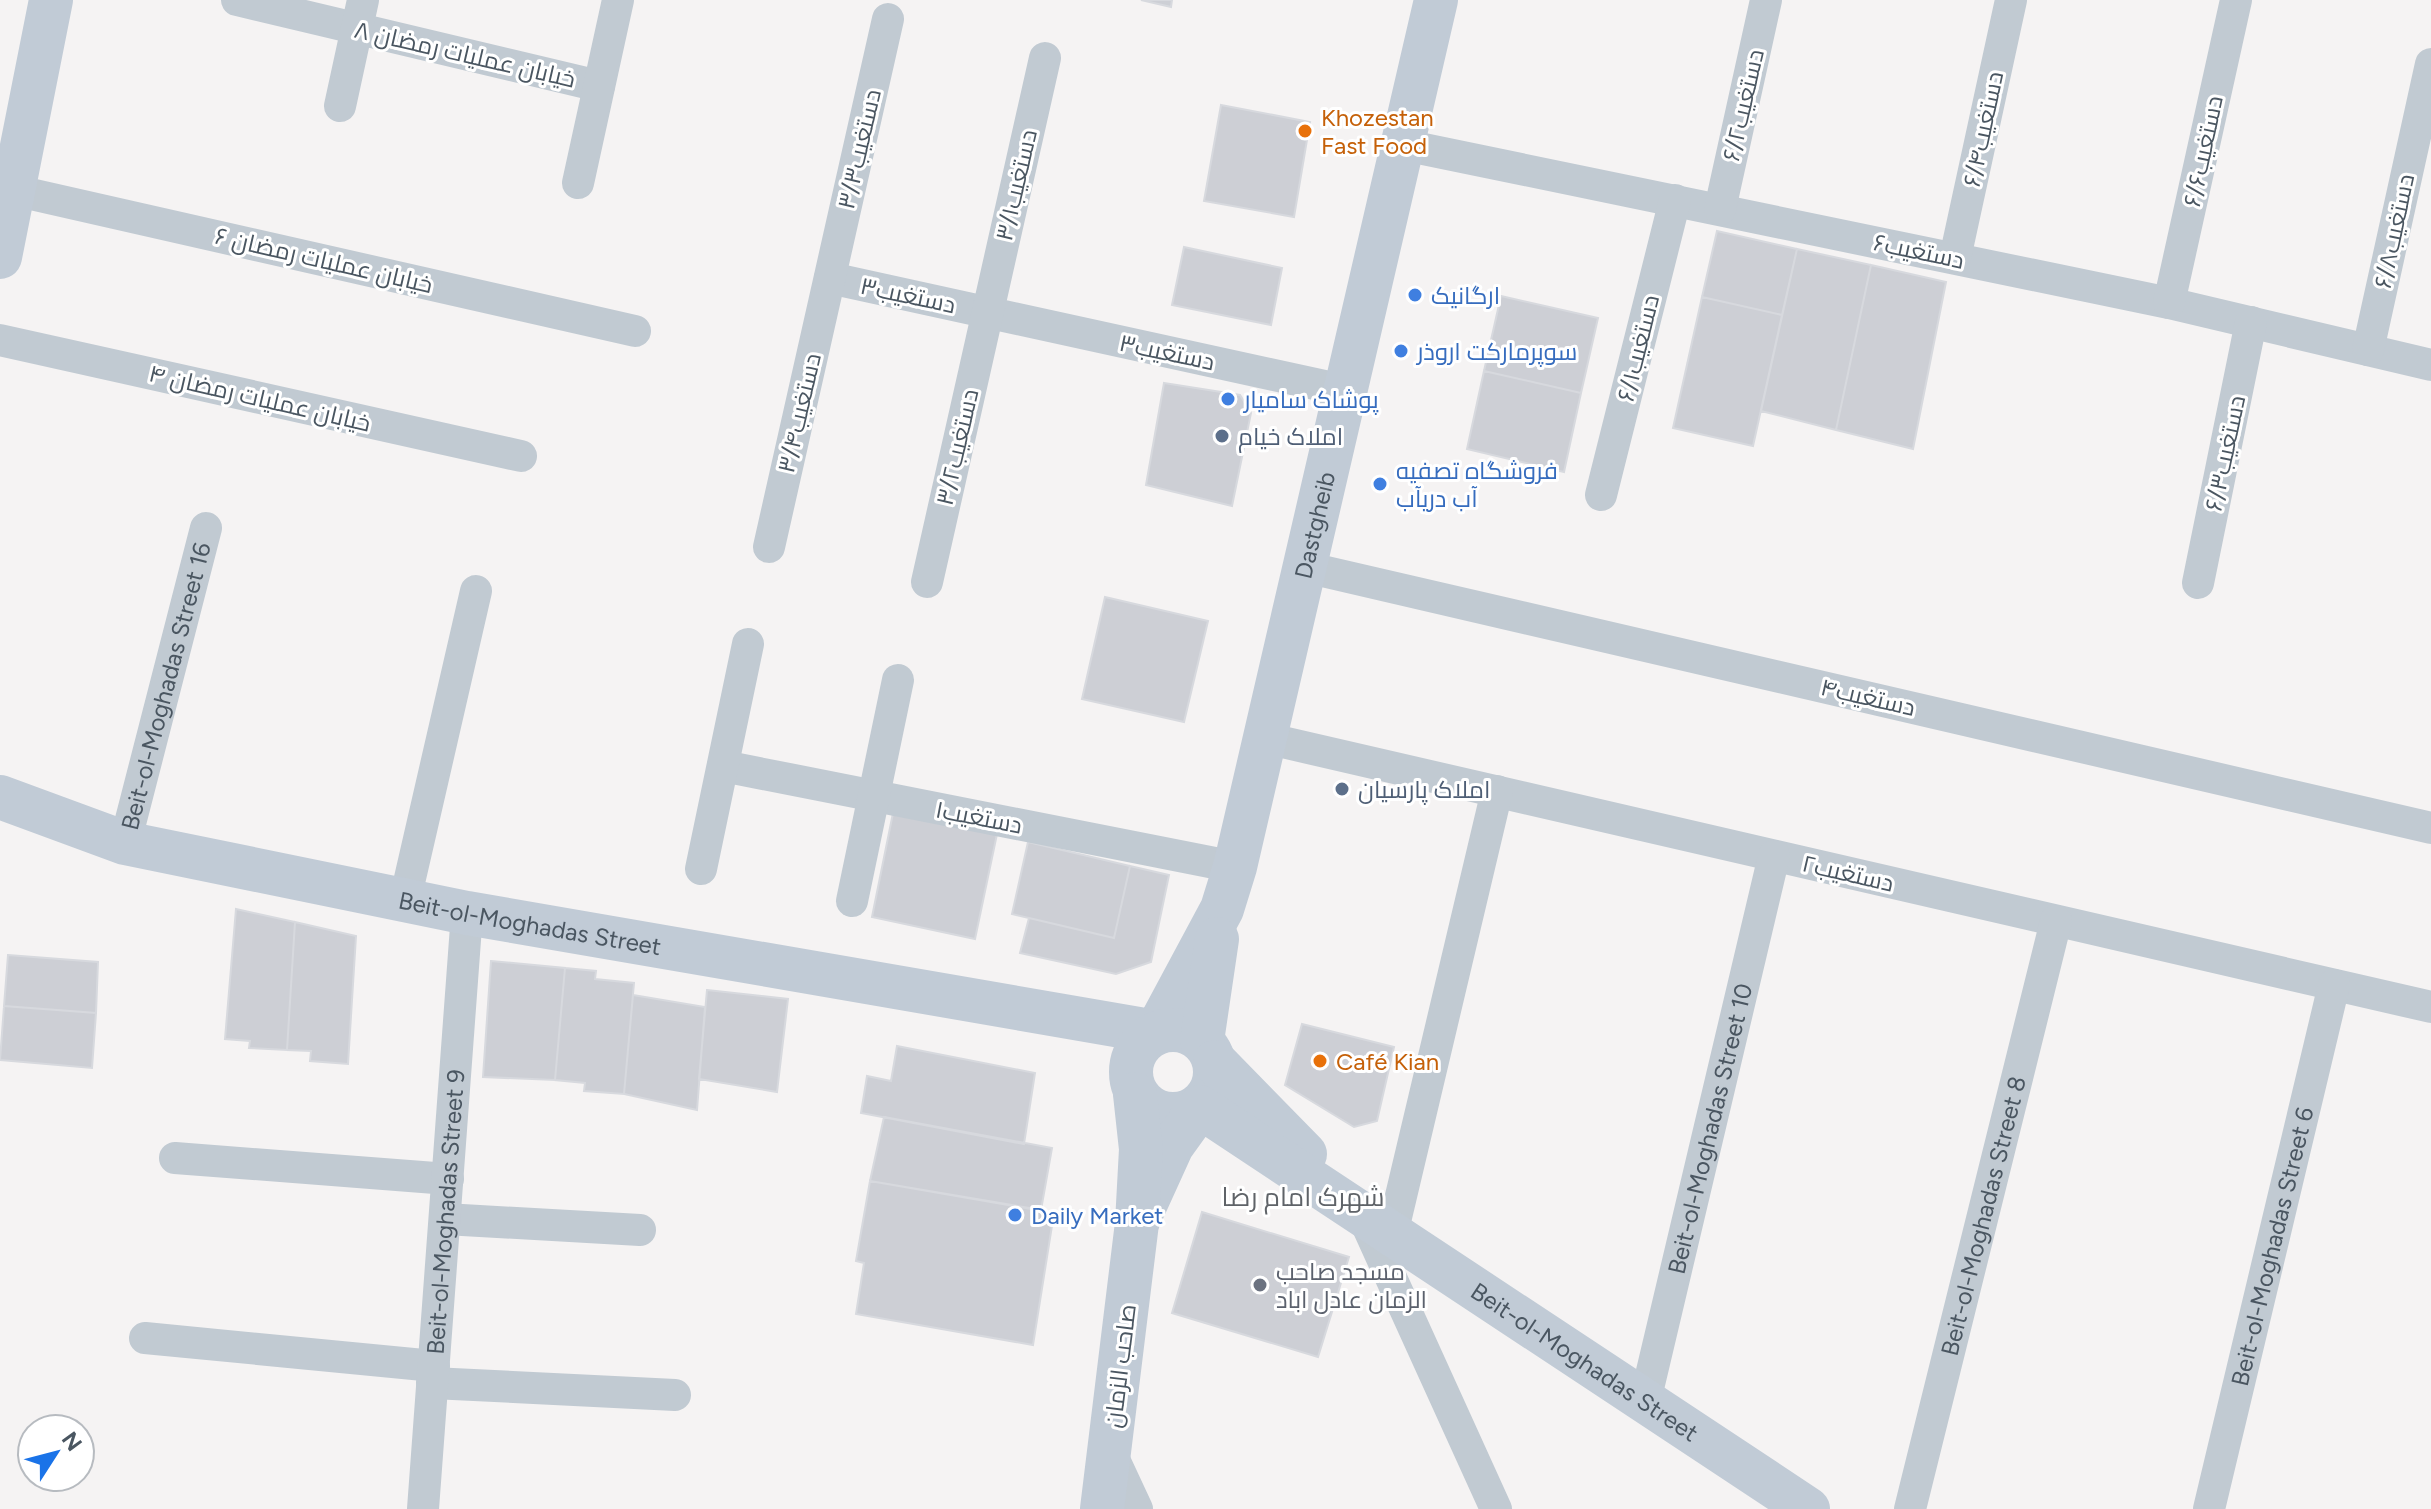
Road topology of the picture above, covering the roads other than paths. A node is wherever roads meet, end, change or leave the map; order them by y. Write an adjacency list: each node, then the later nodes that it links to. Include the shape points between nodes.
1 (51, 0): 16 (street)
2 (237, 0): 8 (street, خیابان عملیات رمضان ۸)
3 (618, 0): 12 (street)
4 (1436, 0): 14 (street, Dastgheib)
5 (1766, 0): 18 (street, دستغیب۶/۲)
6 (2011, 0): 20 (street, دستغیب۶/۴)
7 (2236, 0): 22 (street, دستغیب۶/۶)
8 (360, 14): 12 (street, خیابان عملیات رمضان ۸); 13 (street)
9 (888, 19): 21 (street, ۳/۳دستغیب)
10 (1045, 58): 23 (street, ۳/۱دستغیب)
11 (2431, 64): 27 (street, دستغیب۶/۸)
12 (599, 86): 15 (street)
13 (340, 106)
14 (1404, 145): 17 (street, دستغیب۶); 29 (street, Dastgheib)
15 (578, 183)
16 (13, 190): 19 (street); 25 (street, خیابان عملیات رمضان ۶)
17 (1675, 200): 18 (street, دستغیب۶); 31 (street, دستغیب۶/۱)
18 (1720, 209): 20 (street, دستغیب۶)
19 (0, 257)
20 (1955, 258): 22 (street, دستغیب۶)
21 (830, 278): 23 (street, ۳دستغیب); 33 (street, ۳/۴دستغیب)
22 (2169, 303): 24 (street, دستغیب۶)
23 (987, 313): 29 (street, دستغیب۳); 35 (street, ۳/۲دستغیب)
24 (2251, 322): 27 (street, دستغیب۶); 36 (street, دستغیب۶/۳)
25 (635, 331)
26 (0, 340): 30 (street, خیابان عملیات رمضان ۴)
27 (2368, 350): 28 (street, دستغیب۶)
28 (2431, 365)
29 (1347, 391): 34 (street, Dastgheib)
30 (521, 456)
31 (1601, 495)
32 (206, 528): 46 (street, Beit-ol-Moghadas Street 16)
33 (769, 547)
34 (1305, 567): 40 (street, Dastgheib); 45 (street, دستغیب۴)
35 (927, 582)
36 (2198, 583)
37 (476, 591): 50 (street)
38 (748, 644): 41 (street)
39 (898, 680): 43 (street)
40 (1265, 738): 42 (street, ۲دستغیب); 48 (street, Dastgheib)
41 (723, 766): 43 (street, دستغیب۱); 49 (street)
42 (1497, 791): 47 (street, ۲دستغیب); 66 (street)
43 (874, 796): 48 (street, دستغیب۱); 51 (street)
44 (0, 797): 46 (street, Beit-ol-Moghadas Street)
45 (2431, 828)
46 (125, 843): 50 (street, Beit-ol-Moghadas Street)
47 (1774, 856): 54 (street, ۲دستغیب); 71 (street, Beit-ol-Moghadas Street 10)
48 (1235, 867): 52 (street, Dastgheib)
49 (701, 869)
50 (405, 900): 53 (street, Beit-ol-Moghadas Street)
51 (852, 901)
52 (1222, 909): 58 (street); 59 (street)
53 (467, 913): 57 (street, Beit-ol-Moghadas Street); 63 (street, Beit-ol-Moghadas Street 9)
54 (2056, 921): 55 (street, ۲دستغیب); 78 (street, Beit-ol-Moghadas Street 8)
55 (2334, 985): 56 (street, ۲دستغیب); 79 (street, Beit-ol-Moghadas Street 6)
56 (2431, 1007)
57 (1069, 1017): 58 (street, Beit-ol-Moghadas Street); 60 (street)
58 (1156, 1032): 59 (street, via 1180,1029); 60 (street, via 1137,1047)
59 (1209, 1052): 61 (street, via 1214,1087); 66 (street, Beit-ol-Moghadas Street)
60 (1132, 1082): 61 (street, via 1153,1111 1177,1116); 65 (street, via 1141,1149)
61 (1200, 1107): 65 (street, via 1172,1146); 66 (street, Beit-ol-Moghadas Street)
62 (175, 1158): 63 (street)
63 (448, 1179): 64 (street, Beit-ol-Moghadas Street 9)
64 (445, 1219): 67 (street); 69 (street, Beit-ol-Moghadas Street 9)
65 (1137, 1223): 72 (street, صاحب الزمان)
66 (1377, 1224): 71 (street, Beit-ol-Moghadas Street); 76 (street)
67 (640, 1230)
68 (145, 1338): 69 (street)
69 (433, 1374): 70 (street); 73 (street, Beit-ol-Moghadas Street 9)
70 (675, 1395)
71 (1645, 1401): 77 (street, Beit-ol-Moghadas Street)
72 (1110, 1451): 74 (street, صاحب الزمان); 75 (street)
73 (423, 1509)
74 (1102, 1509)
75 (1137, 1509)
76 (1496, 1509)
77 (1808, 1509)
78 (1910, 1509)
79 (2209, 1509)

